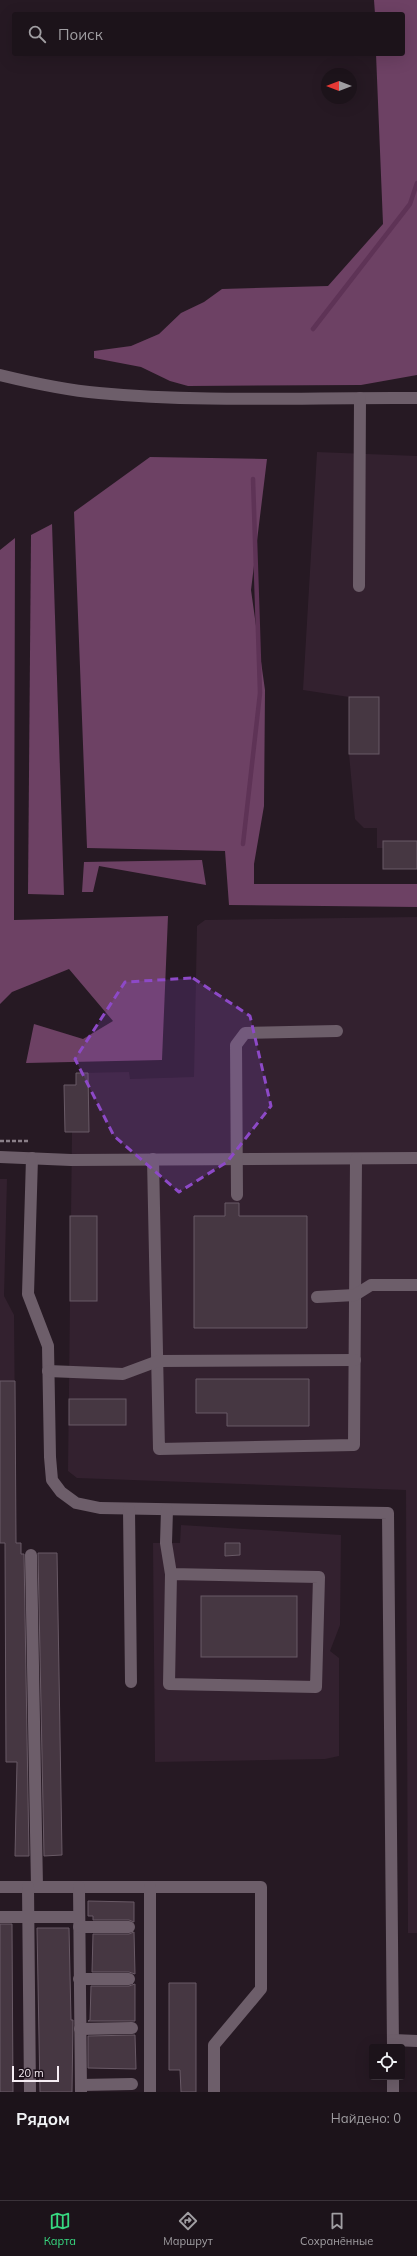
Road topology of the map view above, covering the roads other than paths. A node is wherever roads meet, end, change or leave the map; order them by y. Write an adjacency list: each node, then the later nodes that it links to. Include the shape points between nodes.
1 (0, 375): 2 (street, via 99,393 182,398)
2 (360, 398): 3 (street); 4 (street)
3 (417, 398)
4 (359, 586)
5 (337, 1031): 9 (street, via 245,1033 236,1045)
6 (0, 1157): 7 (street)
7 (32, 1158): 11 (street); 18 (street, via 28,1294 48,1346)
8 (417, 1158): 10 (street)
9 (236, 1159): 10 (street); 11 (street); 12 (street)
10 (356, 1159): 14 (street)
11 (154, 1160): 17 (street)
12 (237, 1195)
13 (417, 1285): 14 (street, via 371,1285)
14 (355, 1295): 15 (street); 16 (street)
15 (317, 1297)
16 (355, 1360): 17 (street); 17 (street, via 354,1445 159,1449)
17 (158, 1361): 18 (street, via 123,1374)
18 (48, 1371): 19 (street, via 52,1480 61,1492 76,1503 100,1508)
19 (129, 1509): 20 (street); 23 (street)
20 (167, 1510): 22 (street, via 166,1543); 37 (street, via 388,1513)
21 (31, 1556): 25 (street)
22 (171, 1574): 22 (street, via 169,1684 316,1687 319,1577)
23 (131, 1682)
24 (0, 1887): 25 (street)
25 (32, 1887): 26 (street); 28 (street)
26 (79, 1887): 27 (street); 30 (street)
27 (150, 1887): 42 (street); 43 (street, via 261,1887 261,1989 214,2045)
28 (28, 1916): 29 (street); 30 (street); 41 (street)
29 (0, 1917)
30 (78, 1922): 31 (street); 32 (street)
31 (129, 1927)
32 (79, 1979): 33 (street); 35 (street)
33 (129, 1979)
34 (132, 2028): 35 (street)
35 (80, 2029): 40 (street)
36 (417, 2041): 37 (street)
37 (393, 2043)
38 (393, 2080): 44 (street)
39 (132, 2084): 40 (street)
40 (81, 2089)
41 (30, 2092)
42 (150, 2092)
43 (214, 2092)
44 (393, 2092)

